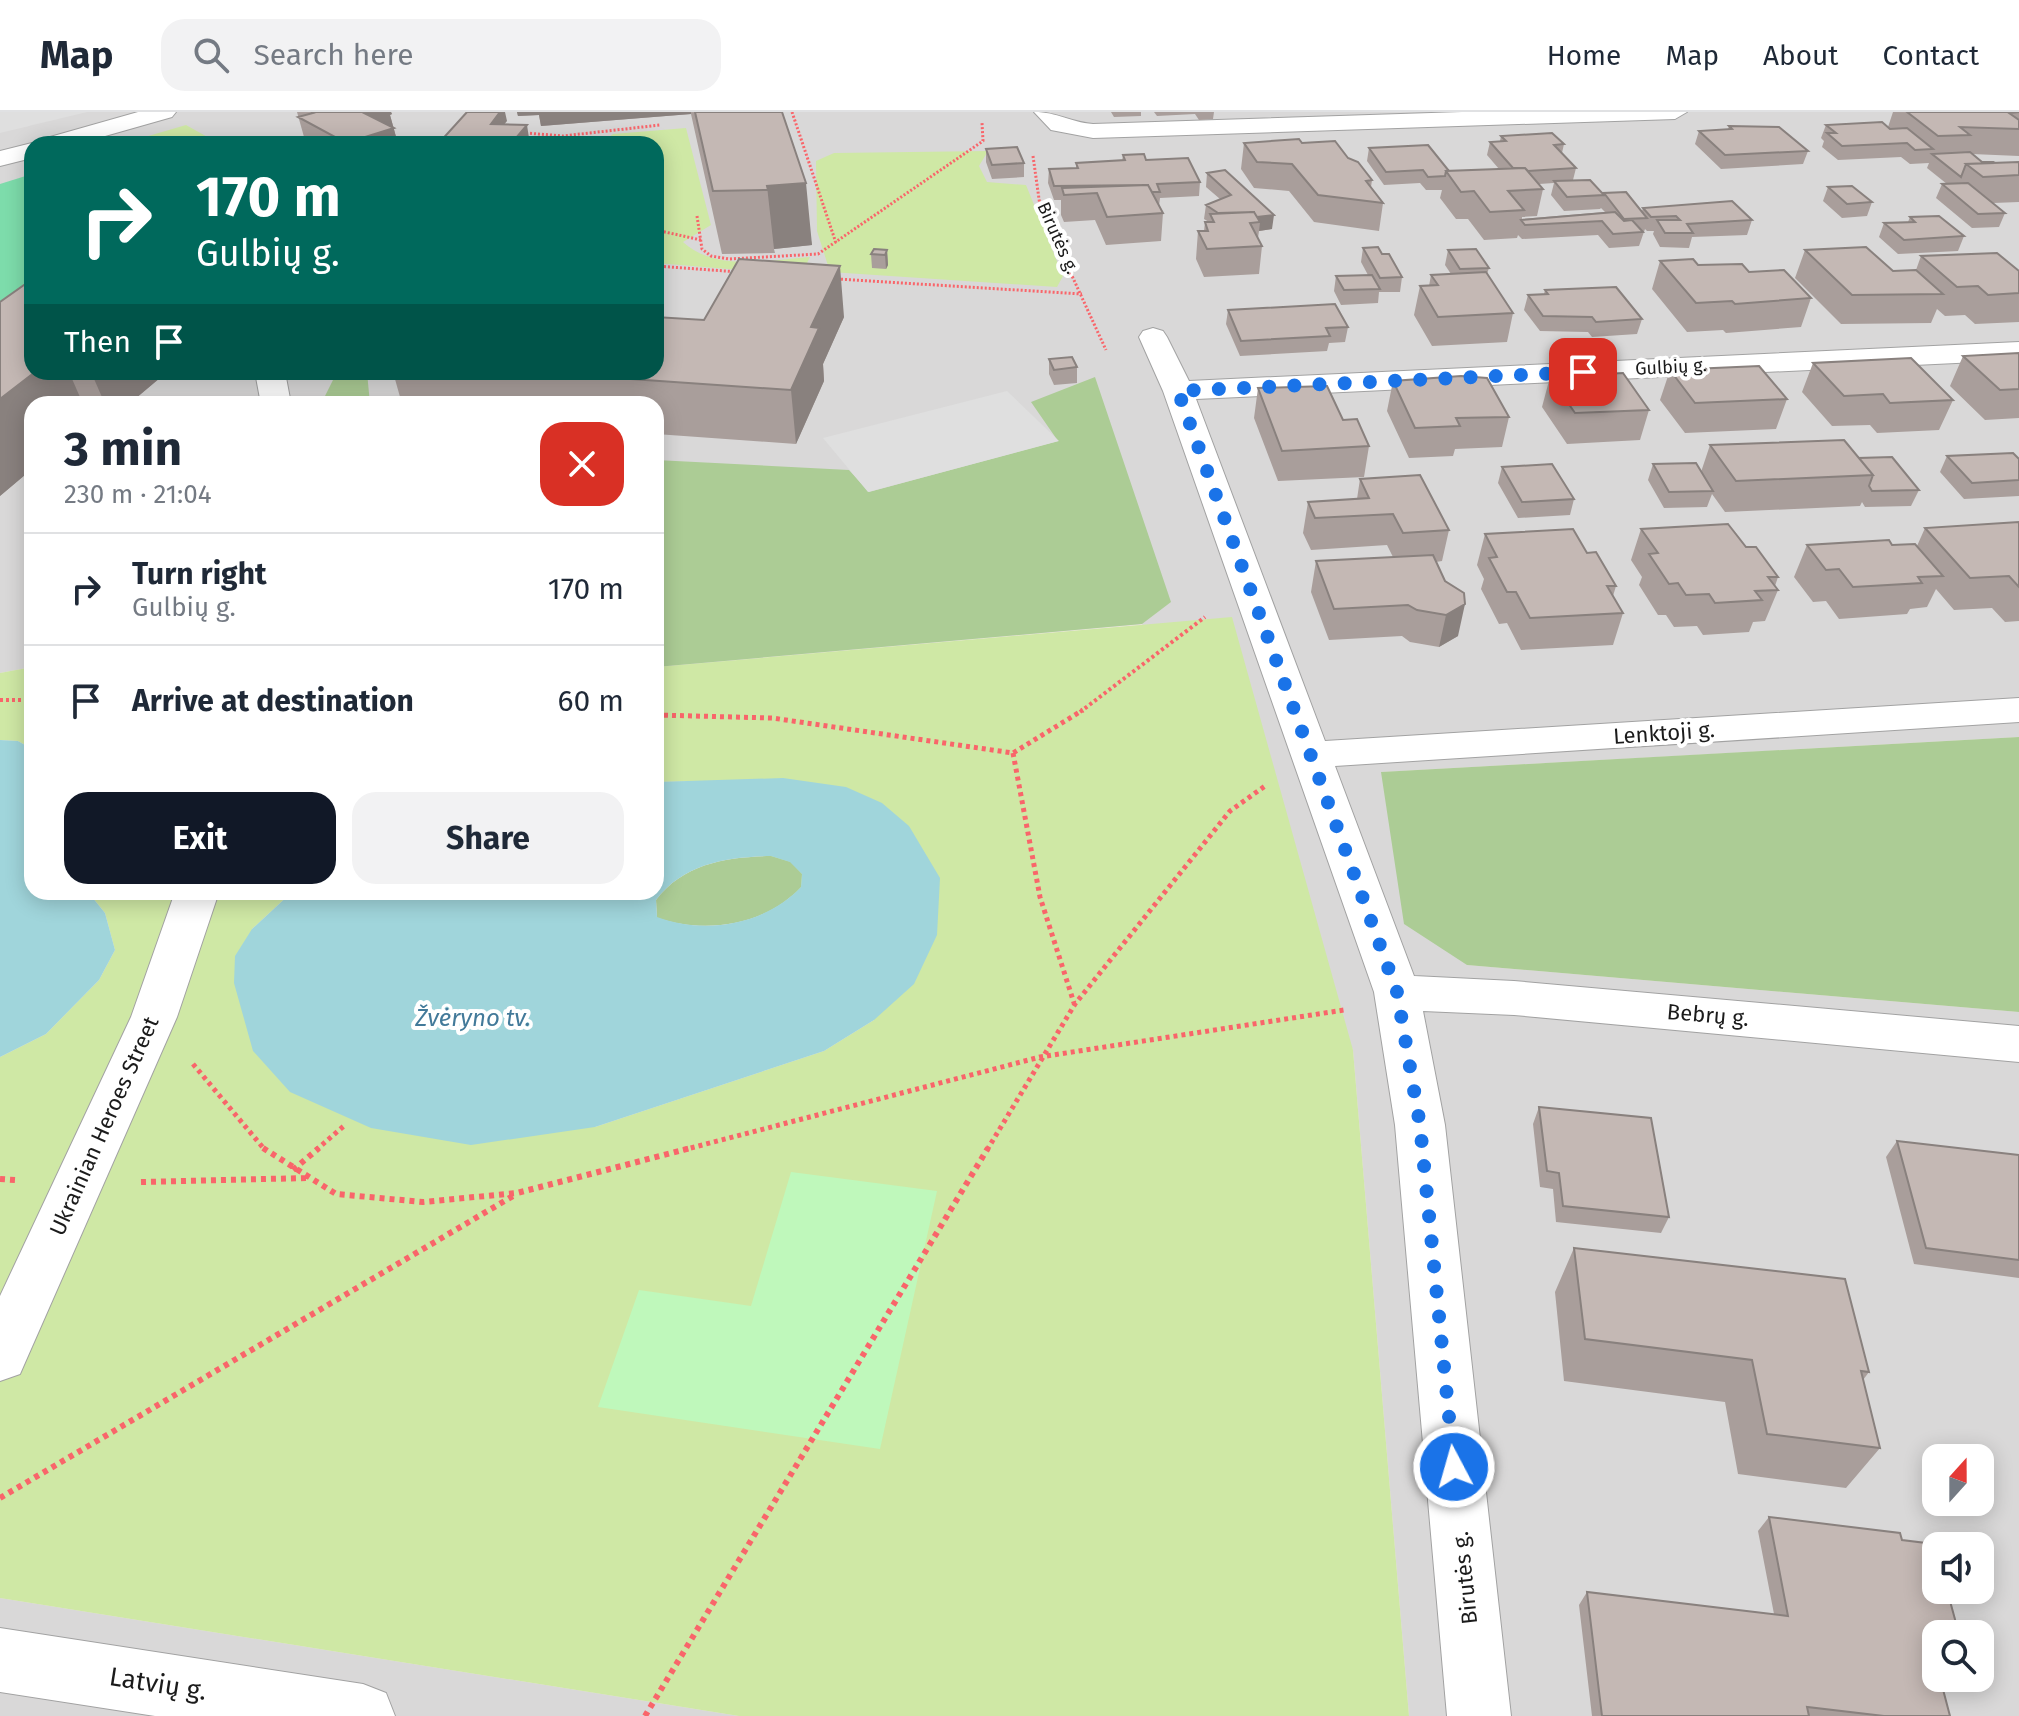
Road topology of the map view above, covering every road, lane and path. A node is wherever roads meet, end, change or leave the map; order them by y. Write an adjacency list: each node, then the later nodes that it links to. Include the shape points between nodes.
1 (164, 112): 8 (street)
2 (792, 112): 14 (path)
3 (1675, 112): 4 (street, via 1125,130)
4 (1054, 119): 20 (path, Birutės g., via 1031,160 1040,206)
5 (982, 123): 14 (path, via 983,141)
6 (660, 125): 7 (path, via 563,136)
7 (526, 133)
8 (79, 136)
9 (24, 152): 10 (street)
10 (0, 159)
11 (697, 216): 13 (path)
12 (664, 232): 13 (path)
13 (701, 240): 15 (path, via 711,256 729,259)
14 (836, 243): 15 (path)
15 (818, 254): 16 (path)
16 (813, 266)
17 (664, 267): 18 (path)
18 (747, 273)
19 (822, 279): 20 (path)
20 (1082, 294): 23 (path, Birutės g.)
21 (1153, 337): 24 (street, Birutės g.)
22 (2019, 351): 24 (street, Gulbių g.)
23 (1112, 362)
24 (1178, 391): 31 (street, Birutės g.)
25 (1206, 616): 30 (path, via 1083,710)
26 (0, 700): 27 (path)
27 (24, 700)
28 (2019, 710): 31 (street, Lenktoji g.)
29 (664, 715): 30 (path, via 772,718)
30 (1013, 753): 34 (path, via 1040,897)
31 (1309, 755): 33 (street, Birutės g.); 34 (path, via 1230,811)
32 (194, 900): 35 (street, Ukrainian Heroes Street)
33 (1397, 992): 36 (street, Bebrų g.); 37 (path, via 1339,1012); 49 (street, Birutės g., via 1420,1125)
34 (1075, 1004): 37 (path)
35 (154, 1017): 39 (path, via 264,1149); 42 (street, Ukrainian Heroes Street)
36 (2019, 1044)
37 (1040, 1057): 43 (path); 48 (path)
38 (345, 1125): 39 (path)
39 (293, 1170): 40 (path)
40 (308, 1178): 42 (path); 43 (path, via 336,1194 423,1202)
41 (0, 1179): 42 (path)
42 (79, 1184): 44 (street, Ukrainian Heroes Street)
43 (517, 1193): 45 (path)
44 (0, 1356)
45 (0, 1498)
46 (0, 1660): 47 (street, Latvių g.)
47 (363, 1716)
48 (645, 1716)
49 (1479, 1716)

